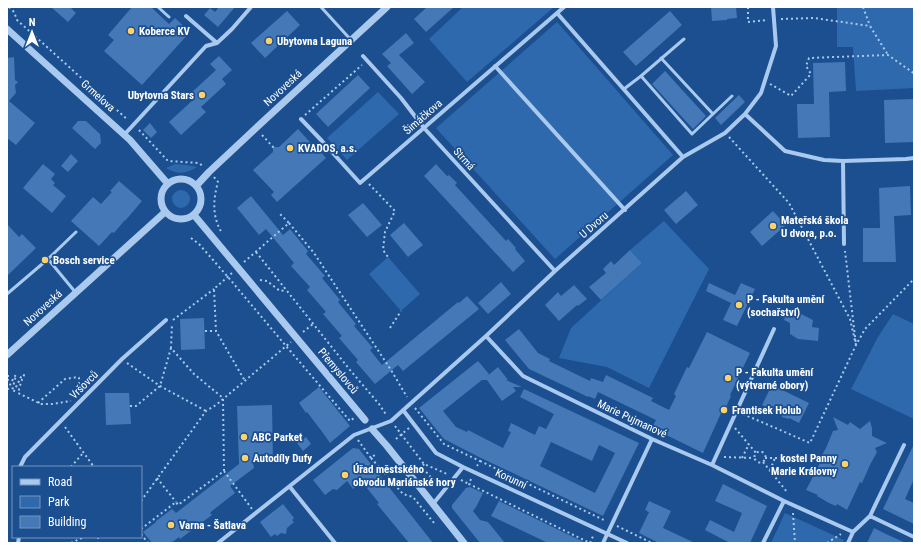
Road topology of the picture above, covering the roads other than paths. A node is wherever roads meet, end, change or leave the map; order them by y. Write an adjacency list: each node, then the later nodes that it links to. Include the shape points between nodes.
1 (158, 7): 9 (lane)
2 (251, 7): 13 (street)
3 (321, 7): 12 (lane)
4 (386, 7): 12 (street, Novoveská)
5 (564, 7): 7 (street, Šimáčkova)
6 (773, 7): 21 (street, U Dvoru, via 776,46 761,93)
7 (557, 13): 16 (street, Šimáčkova); 18 (street)
8 (186, 16): 13 (street)
9 (168, 17)
10 (7, 29): 24 (street, Grmelova)
11 (684, 39): 15 (lane)
12 (351, 40): 29 (street, Novoveská)
13 (217, 43): 24 (street, via 206,46)
14 (364, 56): 23 (street, Strmá, via 402,98)
15 (662, 58): 17 (lane); 20 (lane)
16 (495, 66): 23 (street, Šimáčkova); 30 (street)
17 (641, 76): 18 (lane); 20 (lane, via 692,134)
18 (624, 89): 25 (street)
19 (732, 96): 20 (lane)
20 (714, 114)
21 (745, 114): 25 (street, U Dvoru, via 725,133); 27 (street, via 785,151 824,160)
22 (301, 119): 23 (street, Šimáčkova, via 360,183)
23 (424, 128): 36 (street, Strmá)
24 (124, 135): 28 (street, Grmelova)
25 (683, 157): 30 (street, U Dvoru)
26 (914, 158): 27 (street)
27 (843, 161): 34 (street)
28 (168, 184): 29 (street, via 182,179); 31 (street, via 160,198)
29 (196, 186): 32 (street, via 201,201)
30 (625, 210): 36 (street, U Dvoru)
31 (165, 212): 32 (street, via 171,218 179,220); 37 (street, Novoveská)
32 (194, 215): 44 (street, Přemyslovců)
33 (76, 232): 35 (lane)
34 (844, 244)
35 (48, 259): 37 (lane); 38 (lane)
36 (555, 271): 41 (street, U Dvoru)
37 (76, 293): 42 (street, Novoveská)
38 (7, 294)
39 (166, 320): 49 (street, Vršovců, via 84,397 25,457)
40 (774, 329): 48 (street)
41 (486, 336): 43 (street, U Dvoru); 46 (street, Marie Pujmanové, via 523,376)
42 (7, 355)
43 (403, 410): 45 (street, U Dvoru, via 391,421); 50 (street, Korunní, via 436,453)
44 (365, 420): 45 (street, Přemyslovců)
45 (372, 429): 51 (street, U Dvoru, via 354,435); 53 (street, Přemyslovců)
46 (652, 439): 48 (street, Marie Pujmanové); 56 (street)
47 (904, 445): 54 (street)
48 (712, 465): 52 (street, Marie Pujmanové)
49 (20, 466)
50 (463, 467): 53 (street); 56 (street, Korunní)
51 (290, 487): 58 (street); 59 (street)
52 (784, 500): 55 (street, Marie Pujmanové); 63 (street)
53 (433, 504): 60 (street, Přemyslovců)
54 (870, 516): 55 (street); 57 (street)
55 (853, 532): 64 (street)
56 (608, 534): 61 (street); 62 (street, Korunní)
57 (914, 537)
58 (218, 543)
59 (335, 543)
60 (464, 543)
61 (603, 543)
62 (627, 543)
63 (763, 543)
64 (848, 543)

